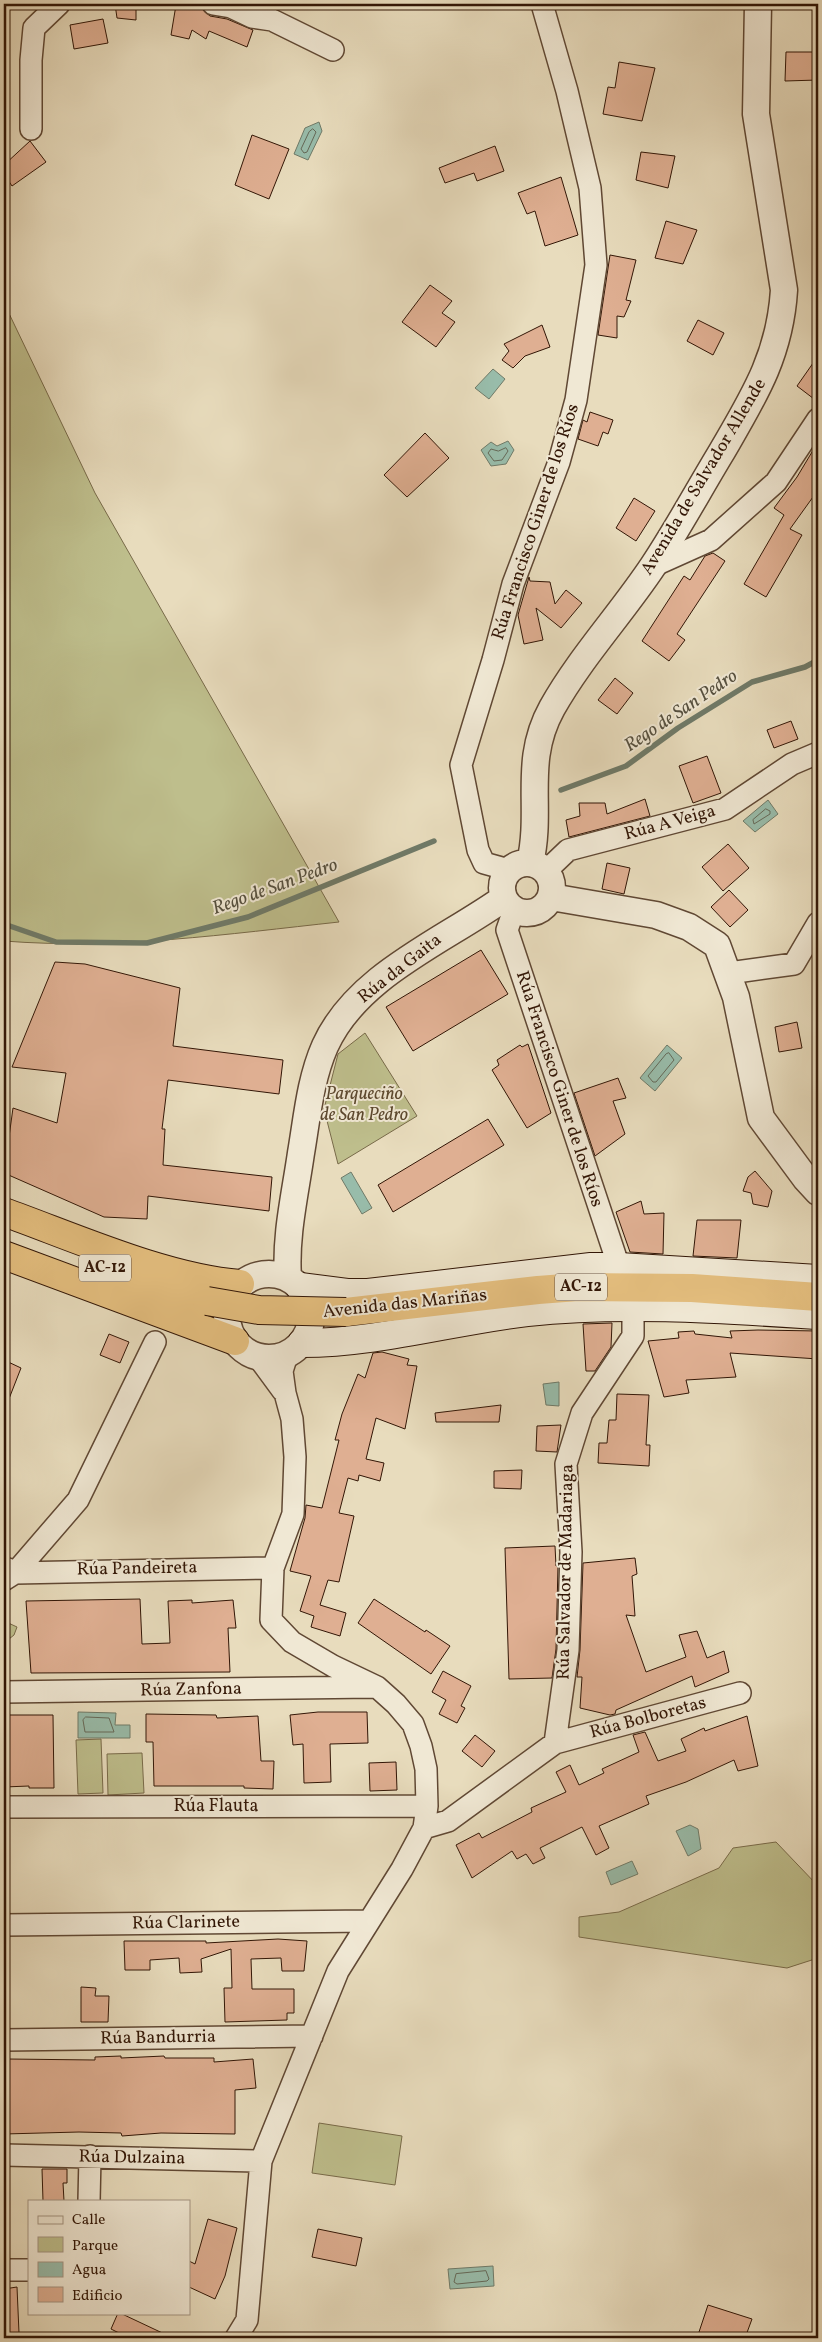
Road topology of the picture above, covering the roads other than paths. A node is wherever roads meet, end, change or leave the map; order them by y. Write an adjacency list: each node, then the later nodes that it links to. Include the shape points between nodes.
1 (60, 4): 6 (street, via 34,28)
2 (542, 4): 10 (street, Rúa Francisco Giner de los Ríos, via 590,188 596,264 576,400 559,462 513,584 461,765 478,850 484,863)
3 (758, 4): 8 (street, Avenida de Salvador Allende, via 756,114 780,253 784,290 782,319 776,346 747,409)
4 (226, 5): 5 (street, via 252,17 272,20)
5 (333, 50)
6 (31, 129)
7 (818, 419): 8 (street, via 776,482 711,540)
8 (653, 566): 10 (street, Avenida de Salvador Allende, via 552,708 538,744 533,783 534,847)
9 (818, 753): 10 (street, Rúa A Veiga, via 792,764 725,809 568,850)
10 (528, 868): 11 (street, via 552,883); 12 (street, via 502,883)
11 (551, 897): 12 (street, via 540,910 523,913); 14 (street, via 656,915 689,927 717,945)
12 (509, 904): 20 (street, Rúa da Gaita, via 406,961 355,1003 336,1026 316,1074); 22 (street, Rúa Francisco Giner de los Ríos, via 507,930)
13 (818, 923): 14 (street, via 794,964)
14 (729, 973): 15 (street, via 761,1118)
15 (776, 1141): 16 (street); 17 (street)
16 (818, 1170)
17 (818, 1192)
18 (4, 1212): 24 (highway, via 154,1266 218,1282)
19 (4, 1232): 26 (highway, Avenida das Mariñas / AC-12, bridge, via 207,1301 259,1310 346,1312 578,1287 692,1288)
20 (288, 1240): 24 (street, Rúa da Gaita, via 271,1264); 25 (street, Rúa da Gaita)
21 (4, 1255): 29 (highway)
22 (619, 1267): 23 (main road); 25 (main road, via 591,1267 368,1293 347,1293)
23 (818, 1278)
24 (251, 1279): 25 (street, via 270,1273); 29 (street, via 232,1294 228,1305 228,1324)
25 (294, 1282): 31 (street, via 307,1297 311,1314 308,1332)
26 (818, 1297)
27 (633, 1308): 28 (main road); 31 (main road, via 599,1306 525,1312); 39 (street, Rúa Salvador de Madariaga, via 633,1336 582,1412 566,1464 570,1552 568,1650)
28 (818, 1315)
29 (235, 1341): 32 (street)
30 (155, 1342): 35 (street, via 78,1500)
31 (294, 1349): 32 (street, via 272,1358); 33 (street, via 282,1371)
32 (258, 1357): 33 (street)
33 (285, 1393): 34 (street, via 292,1419 295,1457 293,1514)
34 (273, 1568): 35 (street, Rúa Pandeireta); 36 (street, via 271,1620 292,1642)
35 (8, 1573)
36 (377, 1687): 37 (street, Rúa Zanfona); 40 (street, via 413,1724 426,1769)
37 (4, 1692)
38 (740, 1693): 39 (street, Rúa Bolboretas)
39 (555, 1743): 42 (street, via 448,1820)
40 (427, 1806): 41 (street, Rúa Flauta); 42 (street)
41 (4, 1807)
42 (424, 1828): 43 (street)
43 (369, 1921): 44 (street, Rúa Clarinete); 45 (street, via 338,1971)
44 (4, 1925)
45 (312, 2036): 46 (street, Rúa Bandurria); 49 (street)
46 (4, 2040)
47 (4, 2155): 48 (street, Rúa Dulzaina)
48 (90, 2156): 49 (street, Rúa Dulzaina); 50 (street)
49 (261, 2161): 53 (street, via 247,2320)
50 (88, 2200)
51 (4, 2270): 52 (street)
52 (28, 2270)
53 (236, 2338)

